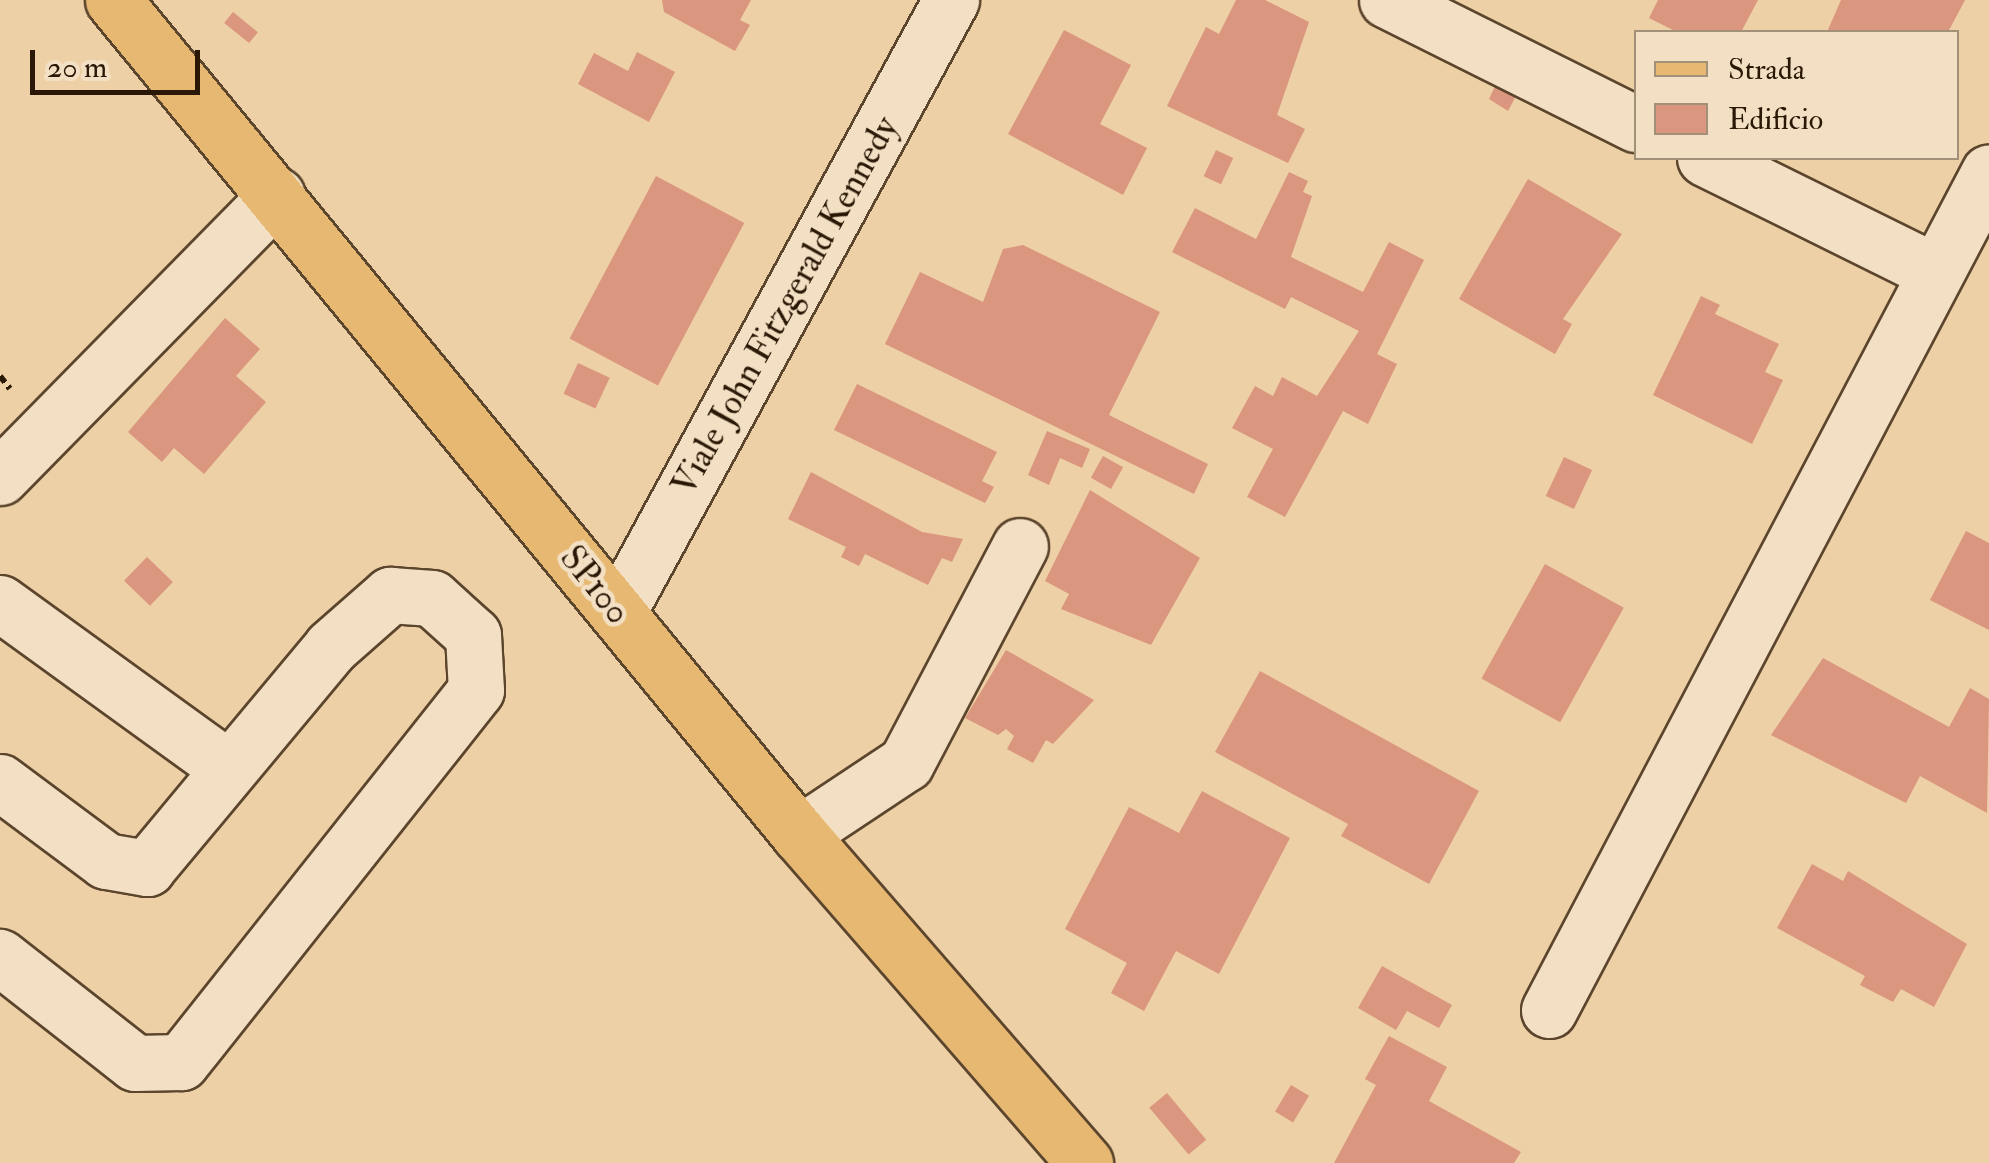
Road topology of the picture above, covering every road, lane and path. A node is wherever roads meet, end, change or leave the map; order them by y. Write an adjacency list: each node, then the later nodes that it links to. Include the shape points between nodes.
1 (113, 0): 7 (main road, SP100 / SP100)
2 (952, 0): 12 (street, Viale John Fitzgerald Kennedy)
3 (1387, 0): 4 (street)
4 (1634, 123)
5 (1709, 160): 8 (street)
6 (1989, 172): 8 (street)
7 (277, 195): 9 (street); 12 (main road, SP100 / SP100)
8 (1934, 271): 17 (street)
9 (0, 476)
10 (1020, 546): 15 (street, via 906,762)
11 (0, 603): 13 (street)
12 (618, 612): 15 (main road, SP100 / SP100)
13 (228, 768): 14 (street, via 147,868 106,861); 16 (street, via 330,648 390,594 432,598 473,635 476,690 181,1062 135,1063)
14 (0, 782)
15 (799, 834): 18 (main road, SP100 / SP100)
16 (0, 957)
17 (1549, 1010)
18 (1084, 1163)

